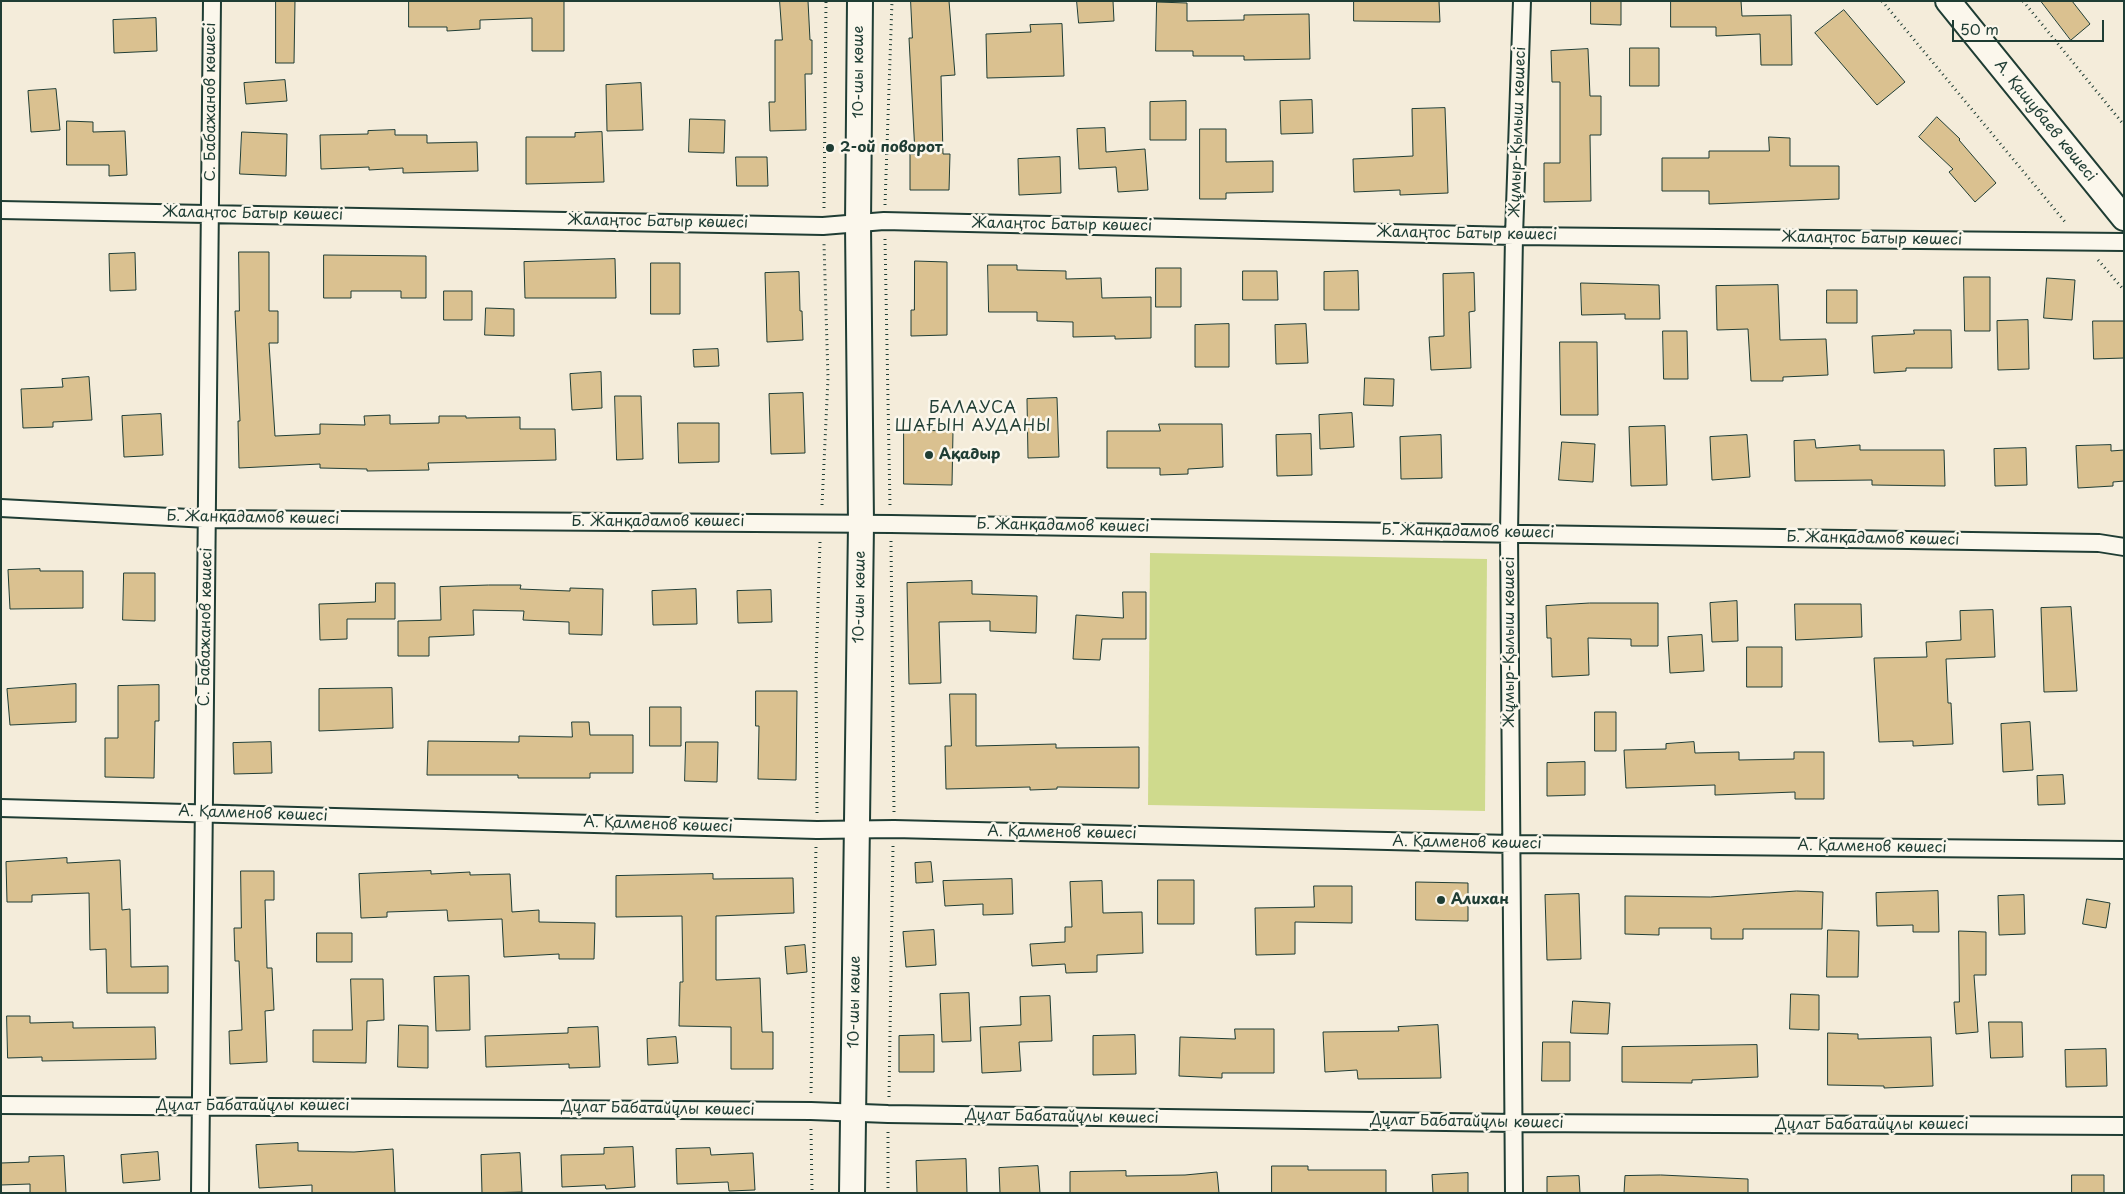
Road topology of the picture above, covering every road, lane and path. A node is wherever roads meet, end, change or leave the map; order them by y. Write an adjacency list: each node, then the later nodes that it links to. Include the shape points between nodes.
1 (212, 1): 11 (street, С. Бабажанов көшесі)
2 (826, 1): 15 (path)
3 (860, 1): 14 (street, 10-шы көше)
4 (892, 1): 13 (path)
5 (1522, 1): 16 (street, Жұмыр-Қылыш көшесі)
6 (1882, 1): 17 (path)
7 (1948, 1): 12 (street, А. Қашубаев көшесі)
8 (2023, 1): 9 (path)
9 (2124, 125)
10 (1, 210): 11 (street, Жалаңтос Батыр көшесі)
11 (210, 213): 15 (street, Жалаңтос Батыр көшесі); 21 (street, С. Бабажанов көшесі)
12 (2124, 218)
13 (884, 222): 14 (street, Жалаңтос Батыр көшесі); 16 (street, Жалаңтос Батыр көшесі); 24 (path)
14 (858, 224): 15 (street, Жалаңтос Батыр көшесі); 23 (street, 10-шы көше)
15 (824, 226): 22 (path, via 828,378)
16 (1514, 236): 17 (street, Жалаңтос Батыр көшесі); 25 (street, Жұмыр-Қылыш көшесі)
17 (2081, 241): 18 (street, Жалаңтос Батыр көшесі); 19 (path)
18 (2124, 242)
19 (2124, 290)
20 (1, 508): 21 (street, Б. Жанқадамов көшесі)
21 (208, 519): 22 (street, Б. Жанқадамов көшесі); 28 (street, С. Бабажанов көшесі)
22 (821, 524): 23 (street, Б. Жанқадамов көшесі); 30 (path, via 816,668)
23 (861, 524): 24 (street, Б. Жанқадамов көшесі); 31 (street, 10-шы көше)
24 (891, 524): 25 (street, Б. Жанқадамов көшесі); 29 (path)
25 (1509, 533): 26 (street, Б. Жанқадамов көшесі, via 2099,543); 32 (street, Жұмыр-Қылыш көшесі)
26 (2124, 547)
27 (1, 808): 28 (street, А. Қалменов көшесі)
28 (202, 812): 30 (street, А. Қалменов көшесі); 35 (street, С. Бабажанов көшесі)
29 (894, 829): 31 (street, А. Қалменов көшесі); 32 (street, А. Қалменов көшесі); 38 (path)
30 (817, 830): 31 (street, А. Қалменов көшесі); 36 (path)
31 (857, 830): 37 (street, 10-шы көше)
32 (1511, 844): 33 (street, А. Қалменов көшесі); 39 (street, Жұмыр-Қылыш көшесі)
33 (2124, 850)
34 (1, 1105): 35 (street, Дұлат Бабатайұлы көшесі)
35 (201, 1105): 36 (street, Дұлат Бабатайұлы көшесі); 41 (street, С. Бабажанов көшесі)
36 (811, 1111): 37 (street, Дұлат Бабатайұлы көшесі); 42 (path)
37 (853, 1113): 38 (street, Дұлат Бабатайұлы көшесі); 43 (street, 10-шы көше)
38 (888, 1114): 39 (street, Дұлат Бабатайұлы көшесі); 44 (path)
39 (1515, 1123): 40 (street, Дұлат Бабатайұлы көшесі); 45 (street, Жұмыр-Қылыш көшесі)
40 (2124, 1126)
41 (200, 1193)
42 (812, 1193)
43 (852, 1193)
44 (888, 1193)
45 (1514, 1193)

